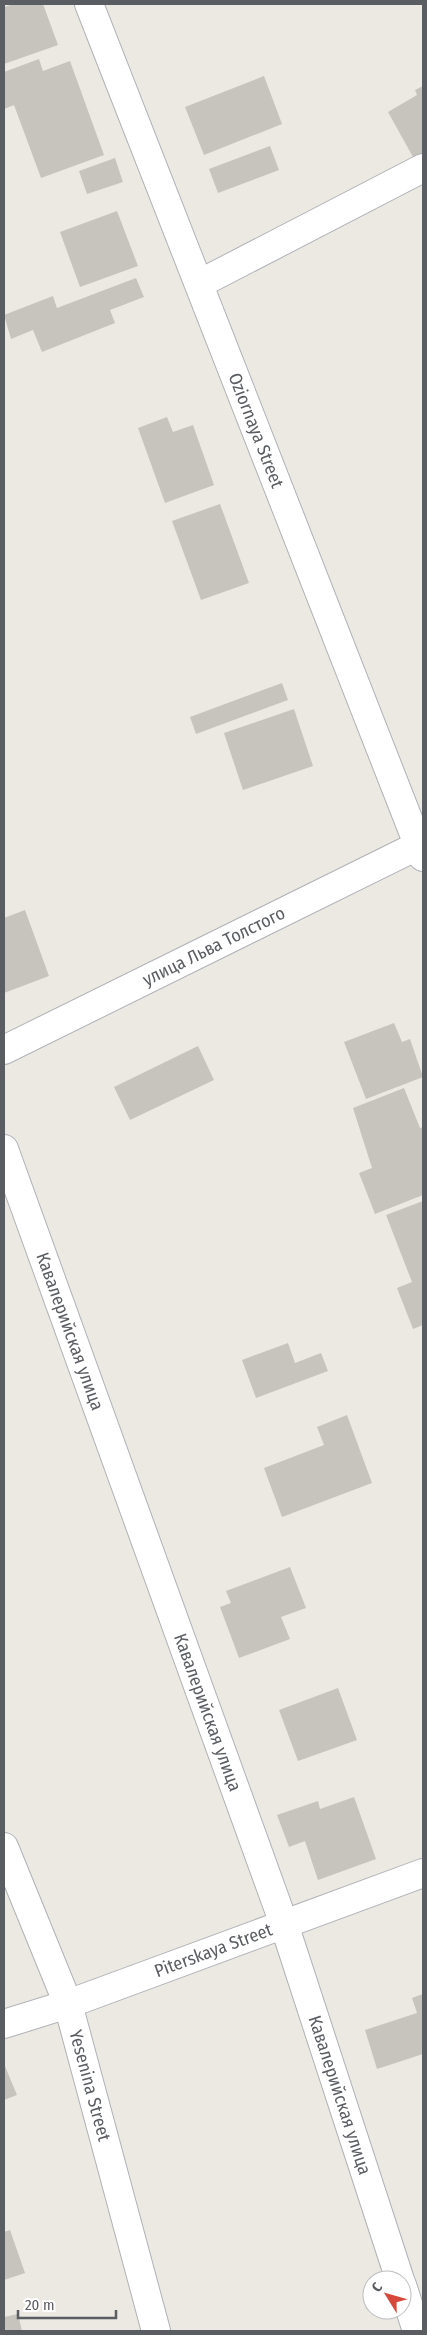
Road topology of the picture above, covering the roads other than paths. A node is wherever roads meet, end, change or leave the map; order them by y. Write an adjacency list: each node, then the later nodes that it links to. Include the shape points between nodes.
1 (89, 4): 3 (street, Oziornaya Street)
2 (423, 168): 3 (street)
3 (199, 284): 4 (street, Oziornaya Street)
4 (422, 849): 5 (street, улица Льва Толстого)
5 (4, 1050)
6 (4, 1149): 9 (street, Кавалерийская улица)
7 (4, 1847): 10 (street, Yesenina Street)
8 (423, 1873): 9 (street, Piterskaya Street)
9 (284, 1924): 10 (street, Piterskaya Street); 12 (street, Кавалерийская улица)
10 (68, 2004): 11 (street, Piterskaya Street); 14 (street, Yesenina Street)
11 (4, 2024)
12 (397, 2270)
13 (412, 2316): 15 (street)
14 (156, 2331)
15 (417, 2331)

